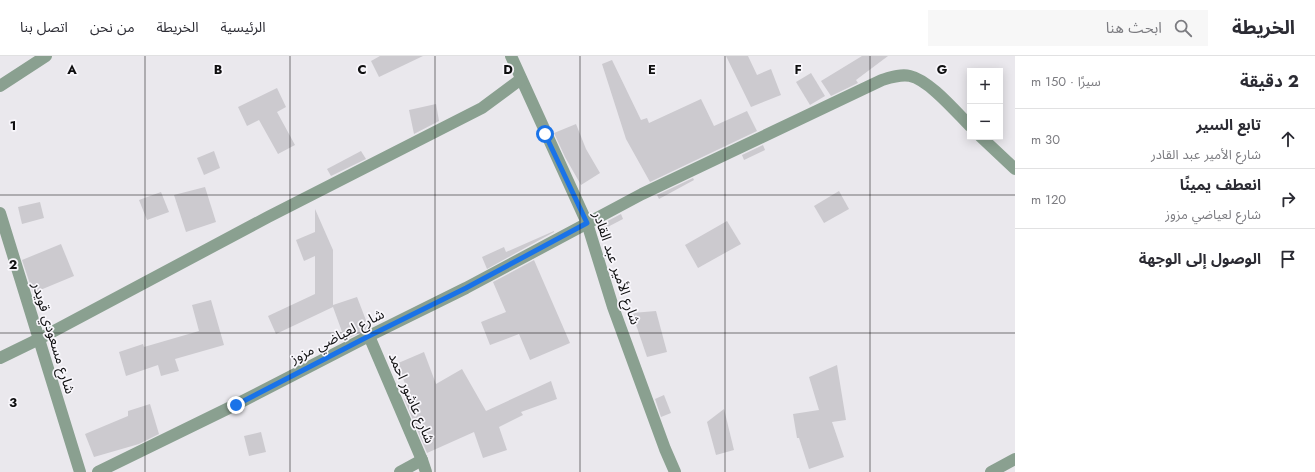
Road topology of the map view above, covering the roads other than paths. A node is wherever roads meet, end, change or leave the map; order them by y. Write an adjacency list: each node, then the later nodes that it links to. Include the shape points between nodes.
1 (46, 56): 4 (street)
2 (511, 56): 3 (street, شارع الأمير عبد القادر)
3 (521, 80): 9 (street, شارع الأمير عبد القادر); 11 (street, via 482,108 268,217)
4 (0, 86)
5 (967, 123): 9 (street, شارع لعياضي مزوز, via 923,80 899,75 882,80 642,194)
6 (984, 140): 7 (street)
7 (1015, 169)
8 (0, 213): 11 (street, شارع مسعودي قويدر)
9 (587, 223): 10 (street, شارع لعياضي مزوز, via 466,288); 19 (street, شارع الأمير عبد القادر, via 613,307)
10 (369, 336): 14 (street, شارع عاشور احمد); 16 (street, شارع لعياضي مزوز, via 236,405)
11 (39, 339): 12 (street); 15 (street, شارع مسعودي قويدر)
12 (0, 358)
13 (1015, 459): 20 (street)
14 (422, 460): 17 (street); 18 (street, شارع عاشور احمد)
15 (80, 472)
16 (98, 472)
17 (400, 472)
18 (426, 472)
19 (675, 472)
20 (991, 472)

